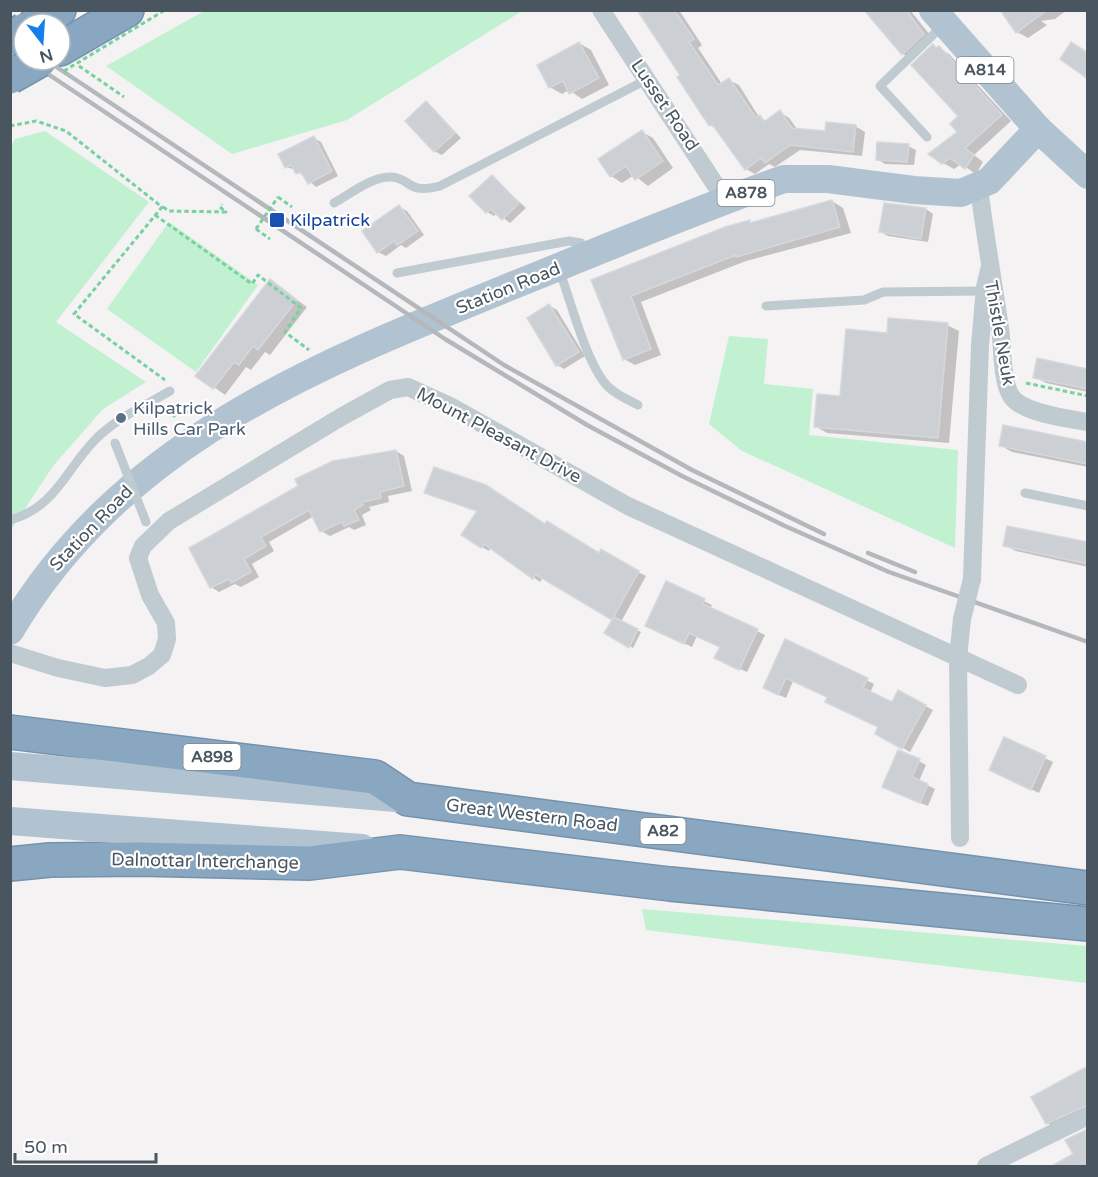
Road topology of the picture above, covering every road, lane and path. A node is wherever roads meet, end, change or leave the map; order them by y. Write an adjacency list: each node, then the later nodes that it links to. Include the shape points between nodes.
1 (128, 10): 5 (highway)
2 (165, 10): 6 (path, bridge)
3 (601, 10): 10 (street, Lusset Road)
4 (938, 17): 13 (main road, A814); 14 (lane, via 880,86)
5 (72, 50)
6 (72, 54)
7 (72, 69): 11 (path)
8 (24, 72): 9 (highway, bridge)
9 (10, 77)
10 (648, 80): 17 (street, Lusset Road); 19 (lane, via 440,186 418,190 393,177 383,178)
11 (124, 97)
12 (10, 126): 20 (path, via 36,121 66,131)
13 (1038, 129): 15 (main road, A814); 16 (main road)
14 (927, 137)
15 (1088, 175)
16 (979, 188): 17 (main road, Station Road / A878, via 939,193 807,178 784,180); 26 (street, Thistle Neuk)
17 (726, 201): 24 (main road, Station Road / A878)
18 (222, 204): 20 (path, via 220,207 226,212 169,211)
19 (334, 204)
20 (162, 207): 22 (path)
21 (292, 207): 23 (path, bridge, via 278,197 256,229)
22 (155, 215): 30 (path, via 252,284 258,275 301,308 285,332); 32 (path, via 75,314 164,378)
23 (270, 239)
24 (588, 255): 25 (main road, Station Road / A878); 27 (lane, via 581,243 569,241)
25 (559, 267): 35 (lane, via 585,342 604,382); 43 (main road, Station Road / A878, via 390,336 225,418 124,491)
26 (989, 270): 28 (street); 31 (street, Thistle Neuk)
27 (397, 273)
28 (984, 291): 29 (lane, via 884,292 864,300); 46 (street, bridge, via 972,579)
29 (766, 306)
30 (312, 355)
31 (1007, 379): 33 (path); 37 (street, Thistle Neuk, via 1011,396 1024,407)
32 (170, 391): 34 (lane)
33 (1088, 396)
34 (158, 398): 36 (path, via 174,416); 38 (lane)
35 (638, 405)
36 (206, 407)
37 (1088, 422)
38 (110, 427): 41 (lane, via 92,443 52,495 37,508); 42 (lane, bridge)
39 (1025, 493): 40 (lane)
40 (1088, 506)
41 (10, 520)
42 (149, 529): 45 (street, Mount Pleasant Drive, via 138,558 150,595 166,623 162,655 132,675 105,678); 46 (street, Mount Pleasant Drive, via 169,521 390,390 408,387 452,407 628,506)
43 (21, 600): 44 (main road, Station Road / A878)
44 (10, 631)
45 (10, 653)
46 (958, 658): 47 (street, Mount Pleasant Drive); 52 (street)
47 (1018, 684)
48 (10, 732): 50 (highway, A898, via 375,777)
49 (10, 766): 50 (main road, Great Western Road / A82)
50 (408, 799): 55 (highway, Great Western Road / A82)
51 (10, 821): 53 (main road)
52 (960, 838)
53 (400, 852): 54 (highway, Dalnottar Interchange, via 310,863 140,859); 56 (highway, via 705,888)
54 (10, 864)
55 (1088, 888)
56 (1088, 924)
57 (1088, 1116): 58 (street)
58 (986, 1167)

